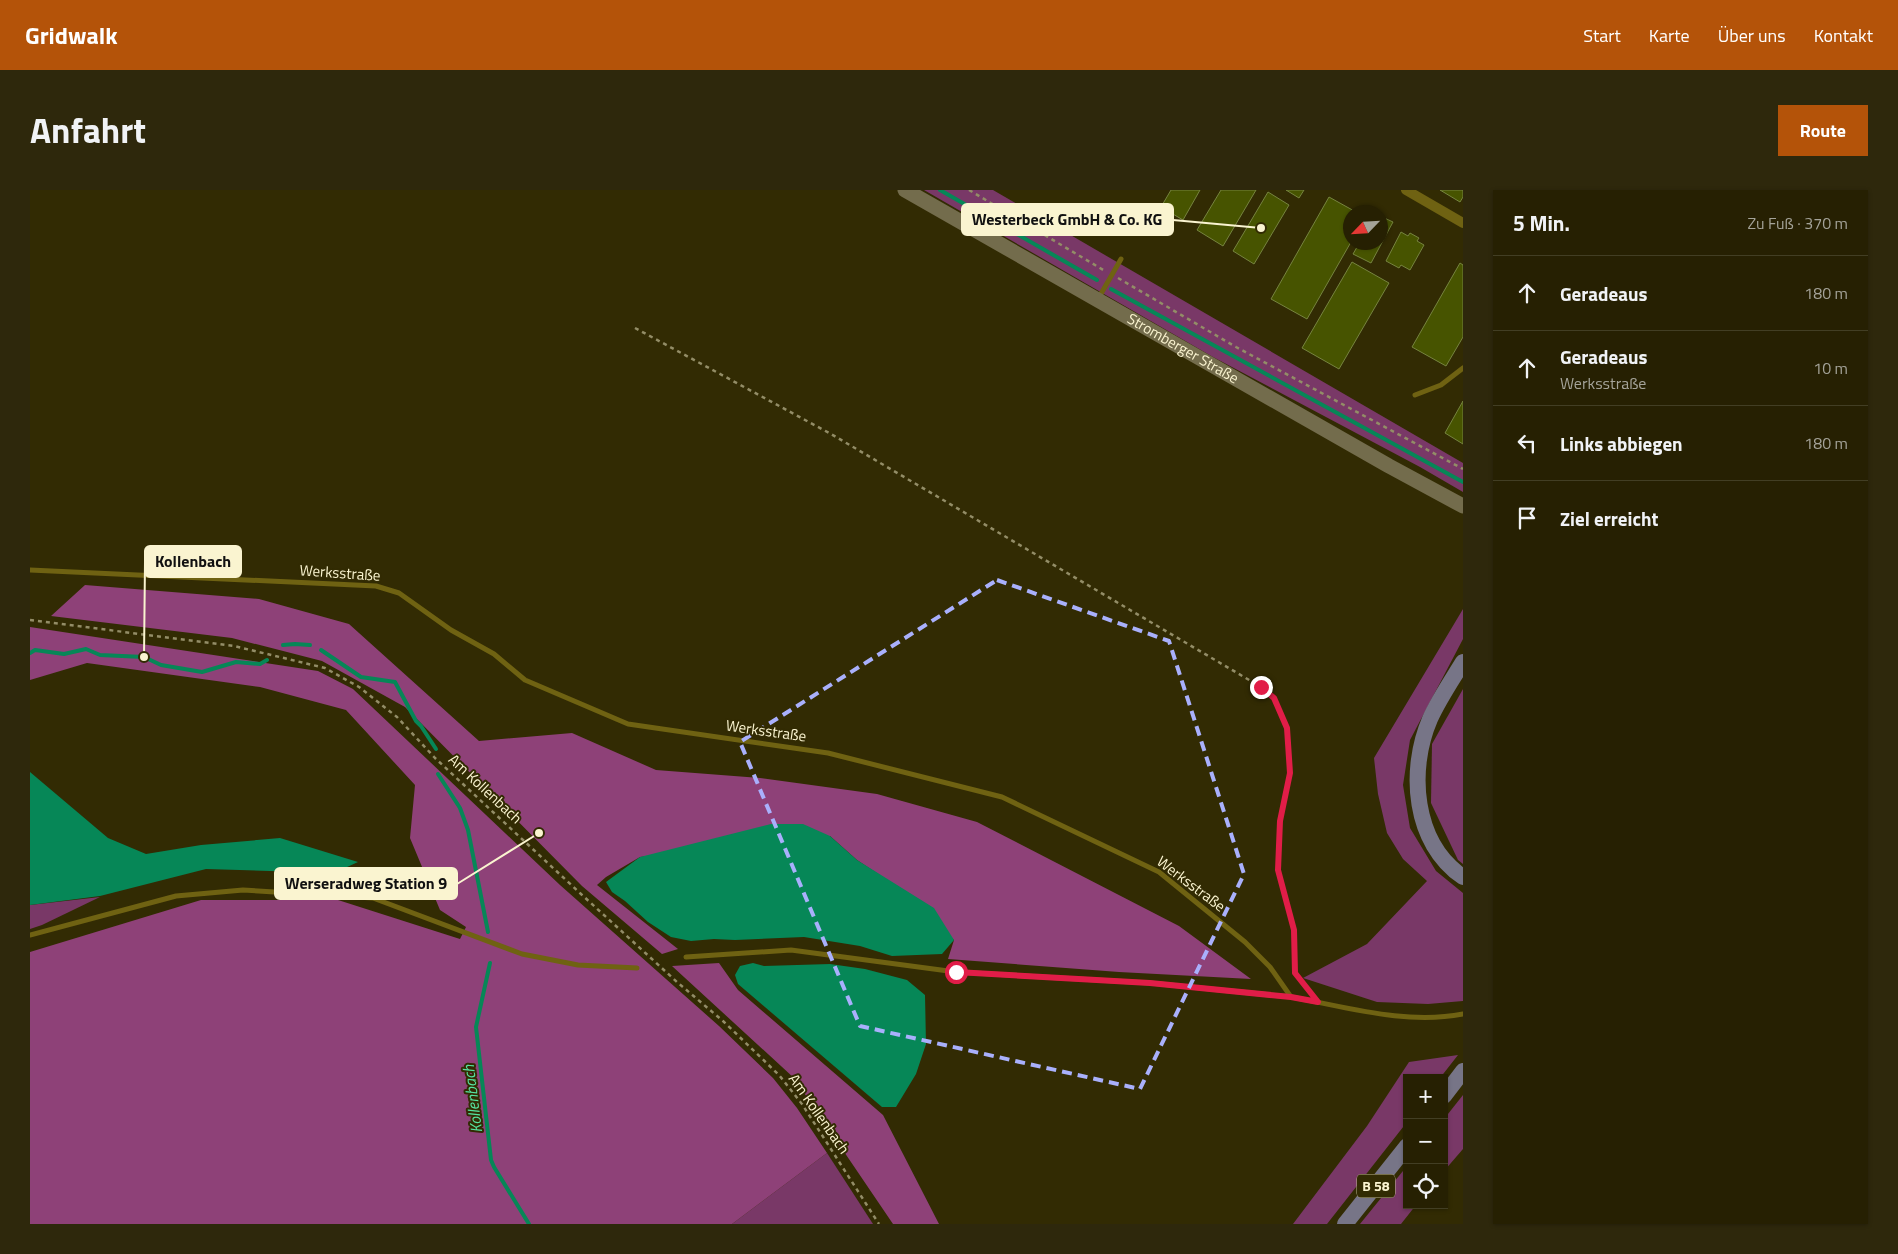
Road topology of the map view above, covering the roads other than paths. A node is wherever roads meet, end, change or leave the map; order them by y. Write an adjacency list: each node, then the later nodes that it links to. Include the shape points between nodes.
1 (905, 190): 5 (main road, Stromberger Straße)
2 (1406, 190): 3 (street)
3 (1463, 223)
4 (1121, 259): 5 (lane)
5 (1098, 300): 8 (main road, Stromberger Straße)
6 (1463, 368): 7 (lane, via 1441,386)
7 (1415, 395)
8 (1463, 506)
9 (30, 570): 15 (lane, Werksstraße, via 376,586 399,593 450,630 494,654 525,680 628,724 828,753 1002,797 1159,872 1245,942 1270,967)
10 (1463, 662): 11 (main road, via 1430,719 1420,748 1417,777 1427,831 1440,855)
11 (1463, 876)
12 (30, 935): 14 (lane, via 176,896 243,890 372,898 522,954 578,965)
13 (686, 957): 15 (lane, via 791,950 956,972 1150,983)
14 (637, 968)
15 (1291, 997): 16 (lane, via 1401,1017)
16 (1463, 1014)
17 (1463, 1071): 18 (main road)
18 (1448, 1091)
19 (1403, 1151): 20 (main road, B 58)
20 (1345, 1224)

